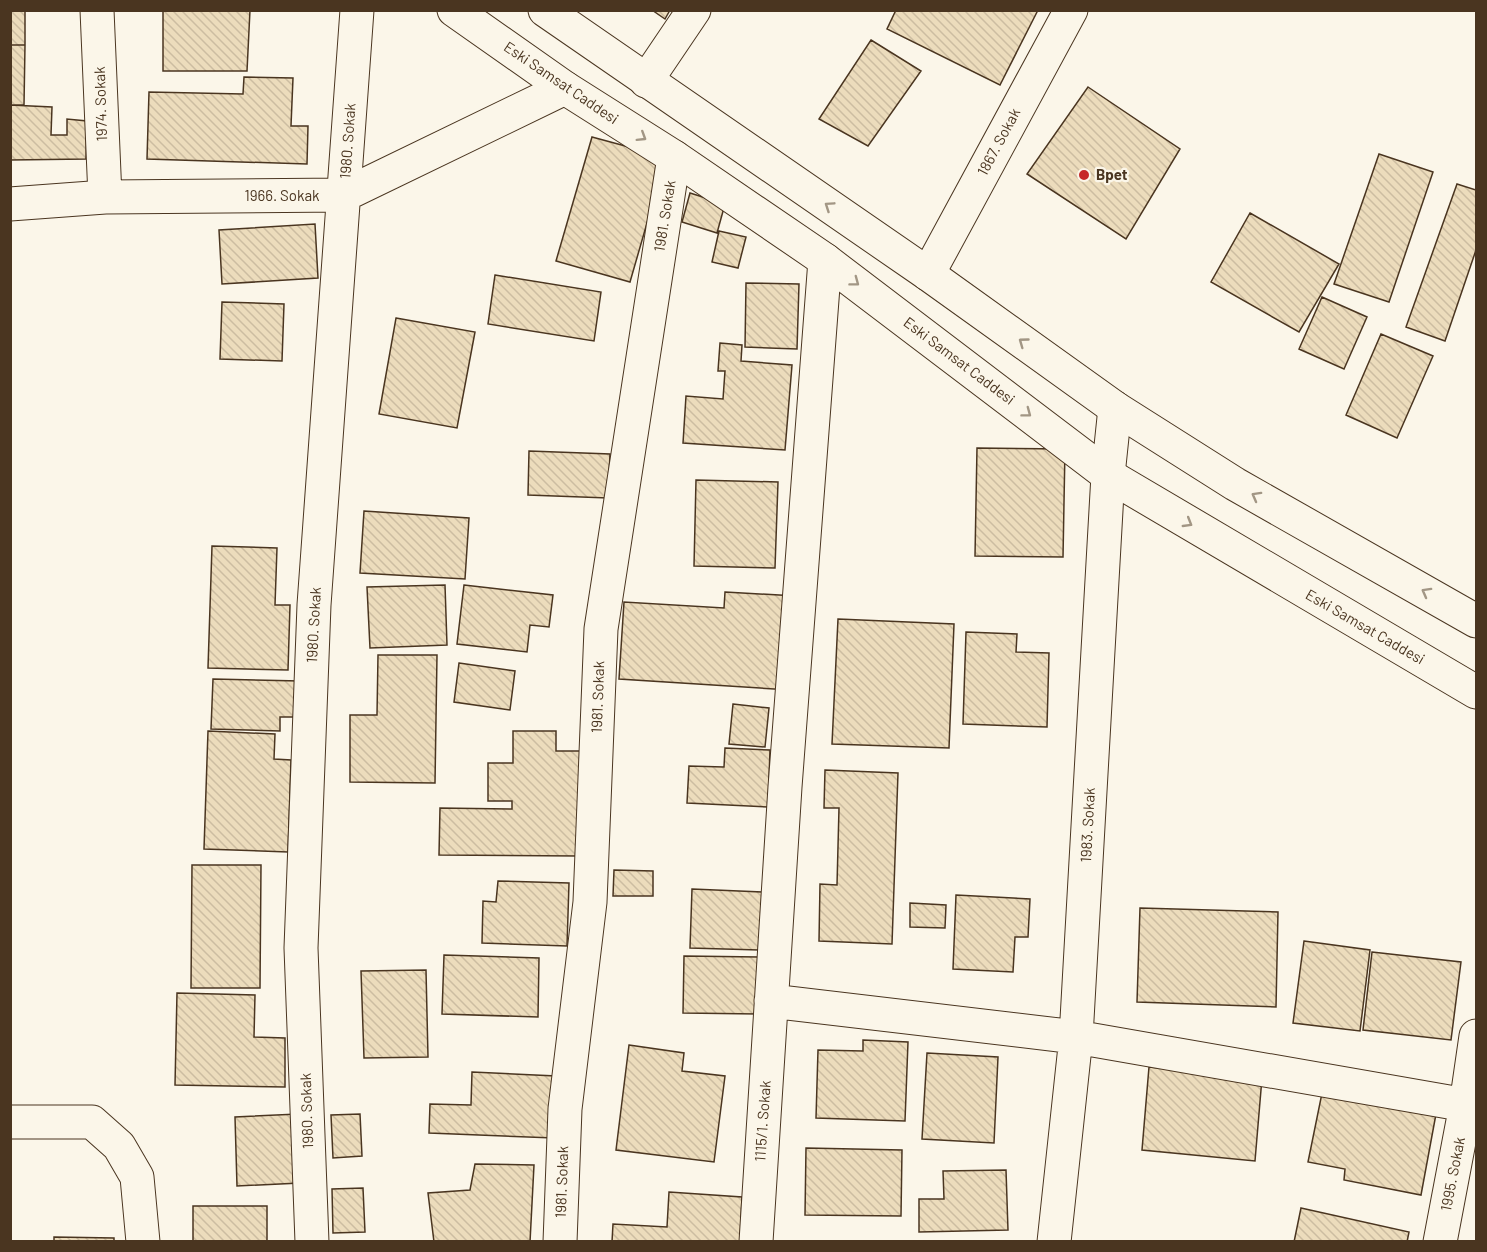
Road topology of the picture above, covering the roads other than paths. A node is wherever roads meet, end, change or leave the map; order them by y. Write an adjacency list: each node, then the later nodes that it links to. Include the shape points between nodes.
1 (97, 10): 11 (street, 1974. Sokak)
2 (357, 10): 10 (street, 1980. Sokak)
3 (454, 10): 8 (street, Eski Samsat Caddesi)
4 (545, 10): 7 (street)
5 (694, 10): 7 (street)
6 (1071, 10): 14 (street, 1867. Sokak)
7 (646, 81): 14 (street, one-way to 7)
8 (564, 88): 9 (street, Eski Samsat Caddesi, one-way to 9); 10 (street, 1966. Sokak)
9 (674, 157): 13 (street, Eski Samsat Caddesi); 26 (street, 1981. Sokak, via 601,629 590,902 565,1109)
10 (344, 195): 11 (street, 1966. Sokak); 25 (street, 1980. Sokak, via 314,605 301,948)
11 (105, 197): 12 (street, 1966. Sokak)
12 (10, 204)
13 (825, 260): 16 (street, Eski Samsat Caddesi, one-way to 16); 19 (street, 1115/1. Sokak)
14 (928, 274): 15 (street, one-way to 14)
15 (1115, 408): 16 (street, 1983. Sokak); 17 (street, one-way to 15, via 1235,484)
16 (1108, 475): 18 (street, Eski Samsat Caddesi, one-way to 18); 21 (street, 1983. Sokak)
17 (1476, 621)
18 (1476, 692)
19 (771, 1001): 21 (street); 27 (street, 1115/1. Sokak)
20 (1476, 1036): 22 (street, 1995. Sokak)
21 (1076, 1037): 22 (street); 28 (street, 1983. Sokak)
22 (1466, 1105): 29 (street, 1995. Sokak)
23 (10, 1122): 24 (street, via 92,1122 119,1146 137,1177)
24 (143, 1242)
25 (312, 1242)
26 (560, 1242)
27 (756, 1242)
28 (1054, 1242)
29 (1440, 1242)

